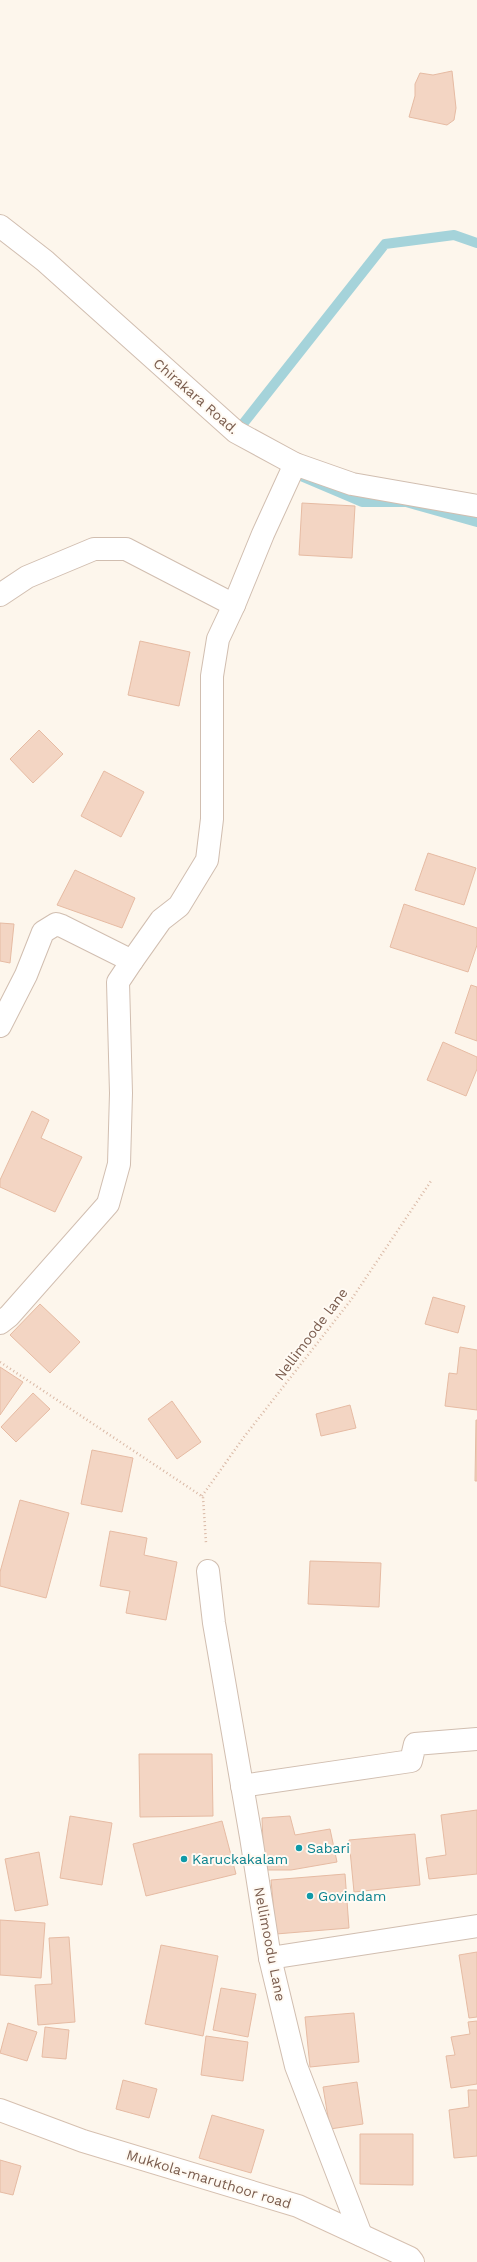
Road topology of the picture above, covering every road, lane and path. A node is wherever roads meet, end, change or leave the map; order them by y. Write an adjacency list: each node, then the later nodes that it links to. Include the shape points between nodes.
1 (0, 226): 2 (street, Chirakara Road., via 45,261 236,432)
2 (295, 464): 3 (street, Chirakara Road., via 352,484); 5 (street)
3 (477, 506)
4 (0, 595): 5 (street, via 27,577 94,549 126,549)
5 (234, 606): 6 (street, via 218,639 212,676 212,819 207,860 179,906 161,920)
6 (132, 961): 7 (street, via 62,926 56,924 49,927 43,932 26,975); 9 (street, via 118,982 121,1094 119,1164 108,1204)
7 (0, 1026)
8 (431, 1181): 11 (path, Nellimoode lane, via 351,1300 244,1437)
9 (0, 1324)
10 (0, 1362): 11 (path)
11 (202, 1496): 12 (path)
12 (208, 1571): 14 (street, Nellimoodu Lane, via 214,1623)
13 (477, 1739): 14 (street, via 415,1744 411,1762)
14 (242, 1786): 16 (street, Nellimoodu Lane)
15 (477, 1926): 16 (street)
16 (270, 1958): 18 (street, Nellimoodu Lane, via 296,2066)
17 (0, 2110): 18 (street, Mukkola-maruthoor road, via 83,2141 298,2206)
18 (361, 2236): 19 (street, Mukkola-maruthoor road, via 410,2258)
19 (413, 2262)

